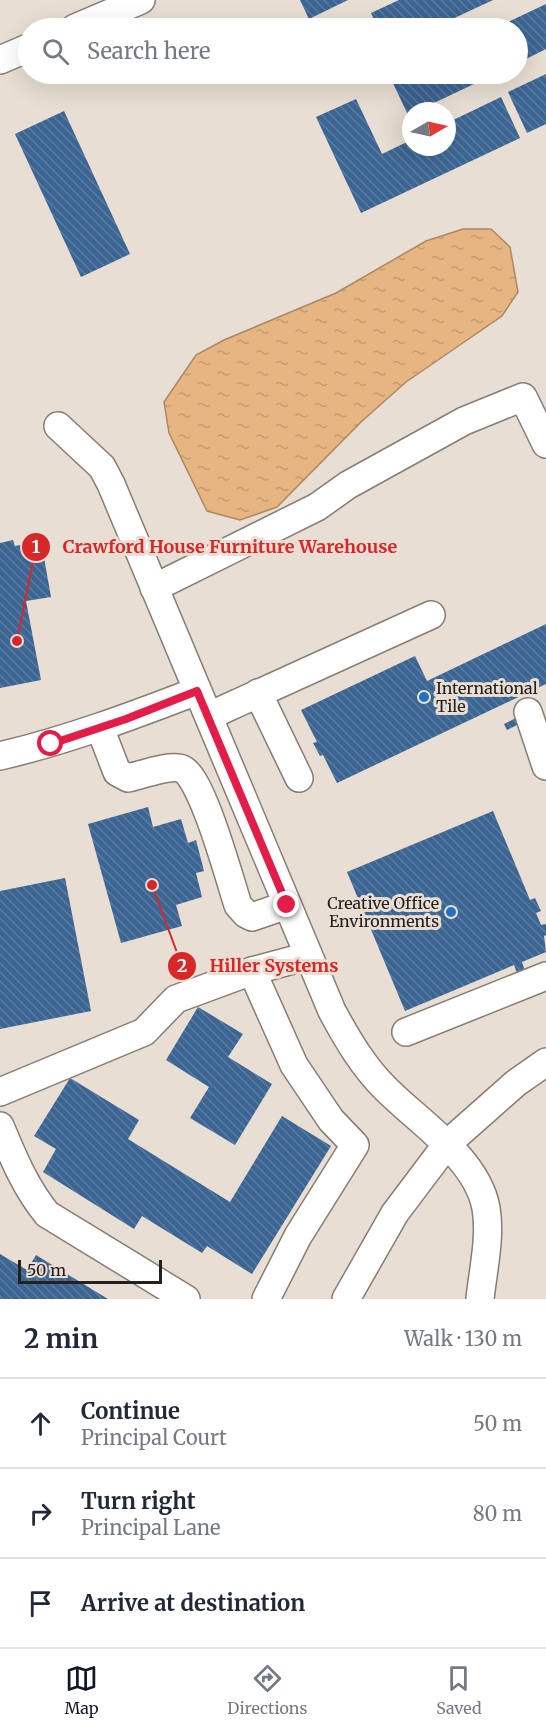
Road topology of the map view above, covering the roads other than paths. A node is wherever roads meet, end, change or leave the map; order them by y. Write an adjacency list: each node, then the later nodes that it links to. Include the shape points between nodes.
1 (141, 0): 2 (street)
2 (99, 18)
3 (18, 52): 4 (street)
4 (0, 60)
5 (58, 426): 7 (street, via 102,467)
6 (546, 444): 7 (street, via 523,397 464,421 348,485 317,507)
7 (154, 588): 9 (street)
8 (430, 615): 10 (street)
9 (197, 691): 12 (street); 13 (street)
10 (258, 693): 12 (street); 16 (street)
11 (528, 712): 15 (street)
12 (209, 716): 17 (street)
13 (100, 728): 14 (street); 17 (street, via 117,772 128,778 170,768 181,768 191,775 201,793 238,905 246,915 252,917)
14 (0, 756)
15 (546, 766)
16 (299, 778)
17 (287, 905): 18 (street)
18 (308, 956): 19 (street); 25 (street, via 346,1038 370,1071)
19 (252, 971): 23 (street, via 176,999 144,1032); 27 (street, via 294,1065 331,1120 355,1146 298,1236)
20 (546, 976): 21 (street)
21 (406, 1032)
22 (546, 1062): 25 (street)
23 (0, 1092)
24 (0, 1126): 26 (street, via 23,1179 47,1214)
25 (447, 1144): 28 (street, via 395,1212); 29 (street, via 471,1173 486,1206 488,1226)
26 (186, 1299)
27 (266, 1299)
28 (346, 1299)
29 (480, 1299)

